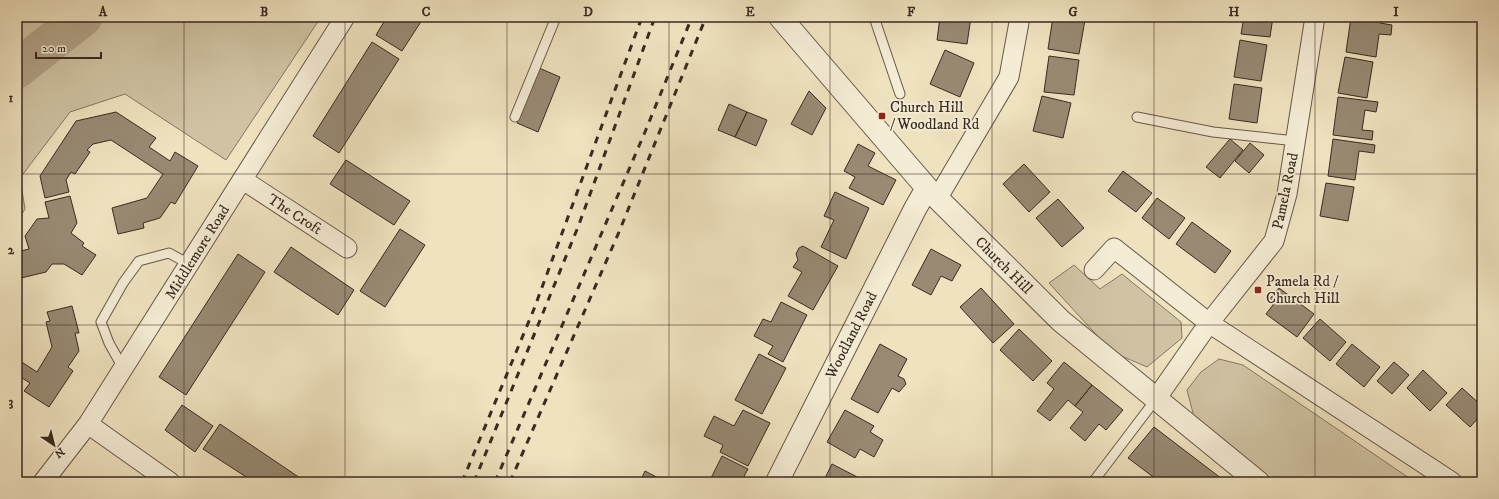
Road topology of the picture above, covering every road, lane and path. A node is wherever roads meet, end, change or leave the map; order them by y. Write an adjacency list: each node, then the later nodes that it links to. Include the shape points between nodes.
1 (345, 17): 11 (street, Middlemore Road)
2 (556, 17): 8 (lane)
3 (780, 17): 12 (street, Church Hill)
4 (874, 17): 7 (lane)
5 (1020, 17): 12 (street, via 1009,77)
6 (1315, 17): 10 (street, Pamela Road)
7 (900, 94)
8 (515, 117)
9 (1137, 117): 10 (lane, via 1214,132)
10 (1296, 141): 16 (street, Pamela Road, via 1287,194 1274,241)
11 (243, 180): 13 (street, The Croft); 14 (street, Middlemore Road)
12 (932, 194): 18 (street, Church Hill, via 1060,321); 22 (street, Woodland Road, via 915,208)
13 (347, 248)
14 (190, 264): 17 (street, Middlemore Road); 17 (lane, via 169,254 140,261 123,283 101,322)
15 (1094, 270): 16 (street, via 1114,248)
16 (1209, 323): 18 (street, Pamela Road); 25 (street)
17 (123, 368): 19 (street, Middlemore Road)
18 (1156, 399): 23 (lane); 24 (street, Church Hill)
19 (88, 424): 20 (street, Middlemore Road); 21 (street)
20 (43, 482)
21 (170, 482)
22 (777, 482)
23 (1093, 482)
24 (1258, 482)
25 (1452, 482)

